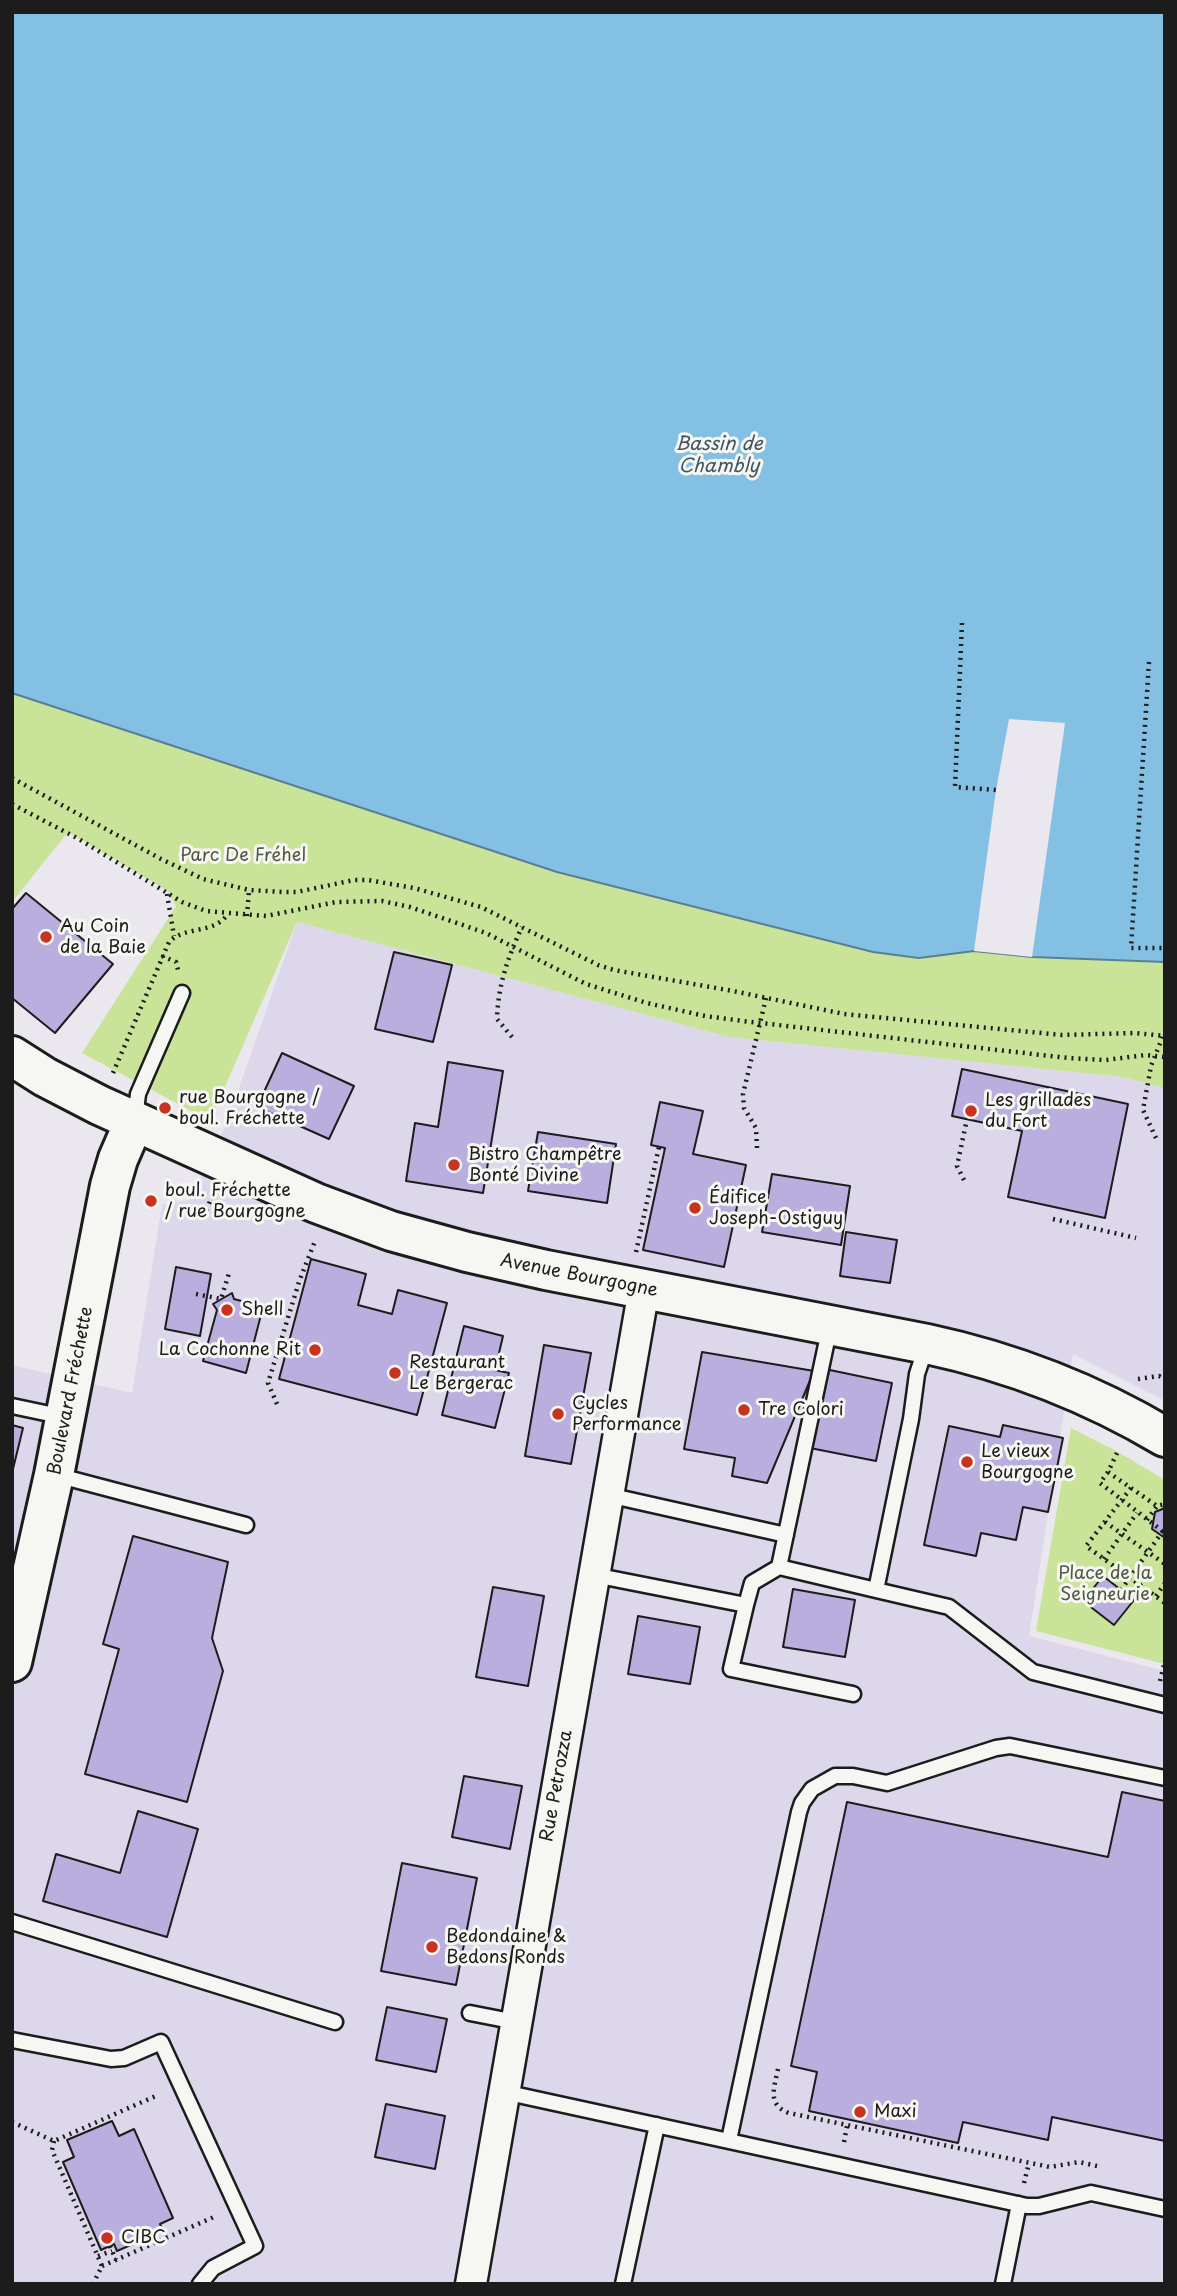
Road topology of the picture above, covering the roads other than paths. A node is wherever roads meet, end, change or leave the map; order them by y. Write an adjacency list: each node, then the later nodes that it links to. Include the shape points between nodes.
1 (182, 993): 3 (lane, via 138,1094)
2 (12, 1056): 3 (street, Avenue Bourgogne)
3 (134, 1122): 4 (street, Avenue Bourgogne, via 316,1203 391,1231 496,1259); 8 (street, Boulevard Fréchette, via 110,1186)
4 (639, 1275): 5 (street, Avenue Bourgogne); 11 (street, Rue Petrozza)
5 (830, 1324): 6 (street, Avenue Bourgogne); 13 (lane)
6 (927, 1344): 9 (street, Avenue Bourgogne, via 1051,1381); 16 (lane, via 916,1374)
7 (12, 1406): 8 (lane)
8 (65, 1418): 10 (street, Boulevard Fréchette)
9 (1165, 1437)
10 (54, 1475): 12 (lane); 18 (street, Boulevard Fréchette)
11 (608, 1495): 13 (lane); 15 (street, Rue Petrozza)
12 (246, 1525)
13 (786, 1535): 14 (lane)
14 (779, 1567): 16 (lane); 17 (lane, via 752,1583)
15 (594, 1575): 17 (lane); 25 (street, Rue Petrozza)
16 (876, 1590): 20 (lane, via 949,1607 1033,1672)
17 (746, 1605): 19 (lane, via 731,1669)
18 (12, 1662)
19 (853, 1694)
20 (1165, 1705)
21 (1165, 1778): 29 (lane, via 1010,1746 887,1783 835,1776 812,1789 799,1812)
22 (12, 1922): 24 (lane)
23 (470, 2013): 25 (lane)
24 (335, 2022)
25 (516, 2022): 27 (street, Rue Petrozza)
26 (12, 2040): 32 (lane, via 111,2059 161,2042 255,2246 213,2268)
27 (504, 2092): 28 (lane); 33 (street, Rue Petrozza)
28 (657, 2124): 29 (lane); 34 (lane)
29 (729, 2140): 30 (lane)
30 (1019, 2204): 31 (lane, via 1039,2206 1091,2193); 35 (lane)
31 (1165, 2209)
32 (200, 2284)
33 (471, 2284)
34 (623, 2284)
35 (1003, 2284)

